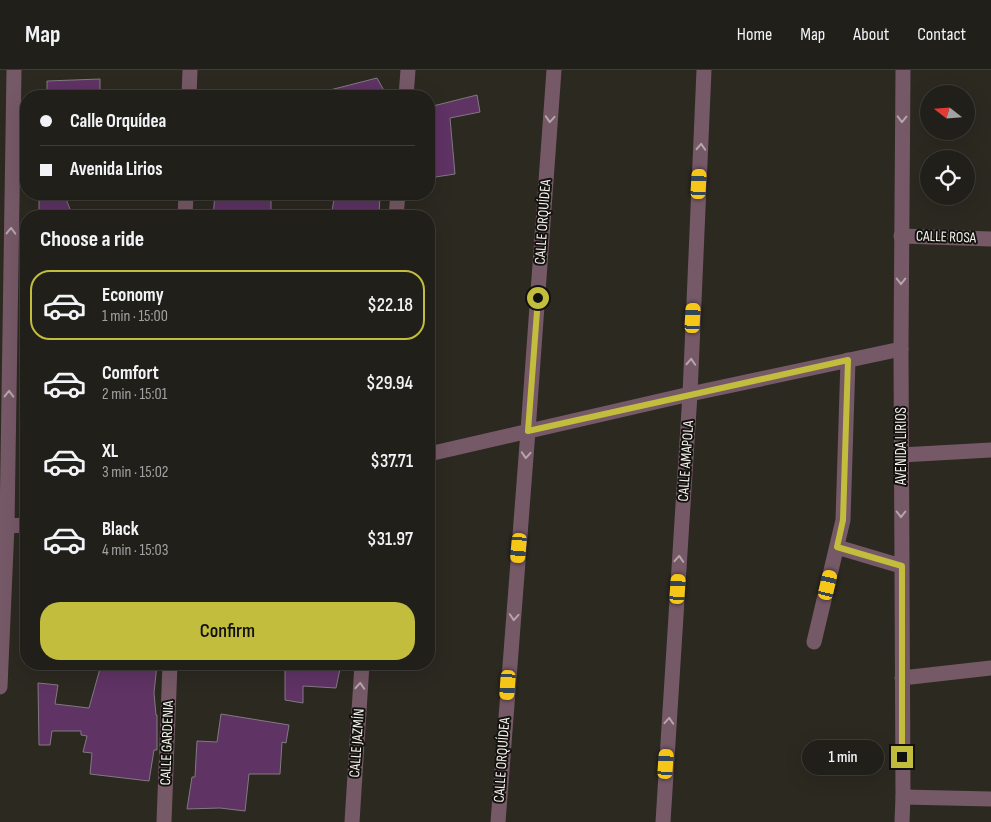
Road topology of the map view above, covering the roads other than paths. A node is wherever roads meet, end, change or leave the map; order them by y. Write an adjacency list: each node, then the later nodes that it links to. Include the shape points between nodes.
1 (14, 70): 19 (street, one-way to 1)
2 (190, 70): 7 (street)
3 (408, 70): 8 (street)
4 (554, 70): 14 (street, CALLE ORQUÍDEA, one-way to 14)
5 (704, 70): 13 (street, CALLE AMAPOLA, one-way to 5)
6 (903, 70): 9 (street, AVENIDA LIRIOS, one-way to 9)
7 (189, 90)
8 (406, 90)
9 (901, 236): 10 (street, CALLE ROSA); 11 (street, AVENIDA LIRIOS, one-way to 11)
10 (991, 238)
11 (901, 349): 12 (street); 17 (street, AVENIDA LIRIOS)
12 (848, 360): 13 (street); 20 (street, via 843,520)
13 (690, 394): 14 (street); 34 (street, CALLE AMAPOLA, one-way to 13)
14 (528, 431): 16 (street); 33 (street, CALLE ORQUÍDEA, one-way to 33)
15 (991, 450): 17 (street)
16 (435, 453)
17 (901, 455): 22 (street, AVENIDA LIRIOS, one-way to 22)
18 (20, 525): 19 (street)
19 (7, 526): 21 (street)
20 (837, 547): 22 (street); 23 (street)
21 (3, 551): 28 (street)
22 (902, 566): 27 (street, AVENIDA LIRIOS)
23 (814, 642)
24 (991, 668): 27 (street)
25 (170, 670): 31 (street, CALLE GARDENIA)
26 (362, 670): 32 (street, CALLE JAZMÍN, one-way to 26)
27 (902, 678): 29 (street, AVENIDA LIRIOS)
28 (0, 687)
29 (903, 797): 30 (street); 35 (street, AVENIDA LIRIOS)
30 (991, 799)
31 (164, 822)
32 (352, 822)
33 (498, 822)
34 (663, 822)
35 (902, 822)

